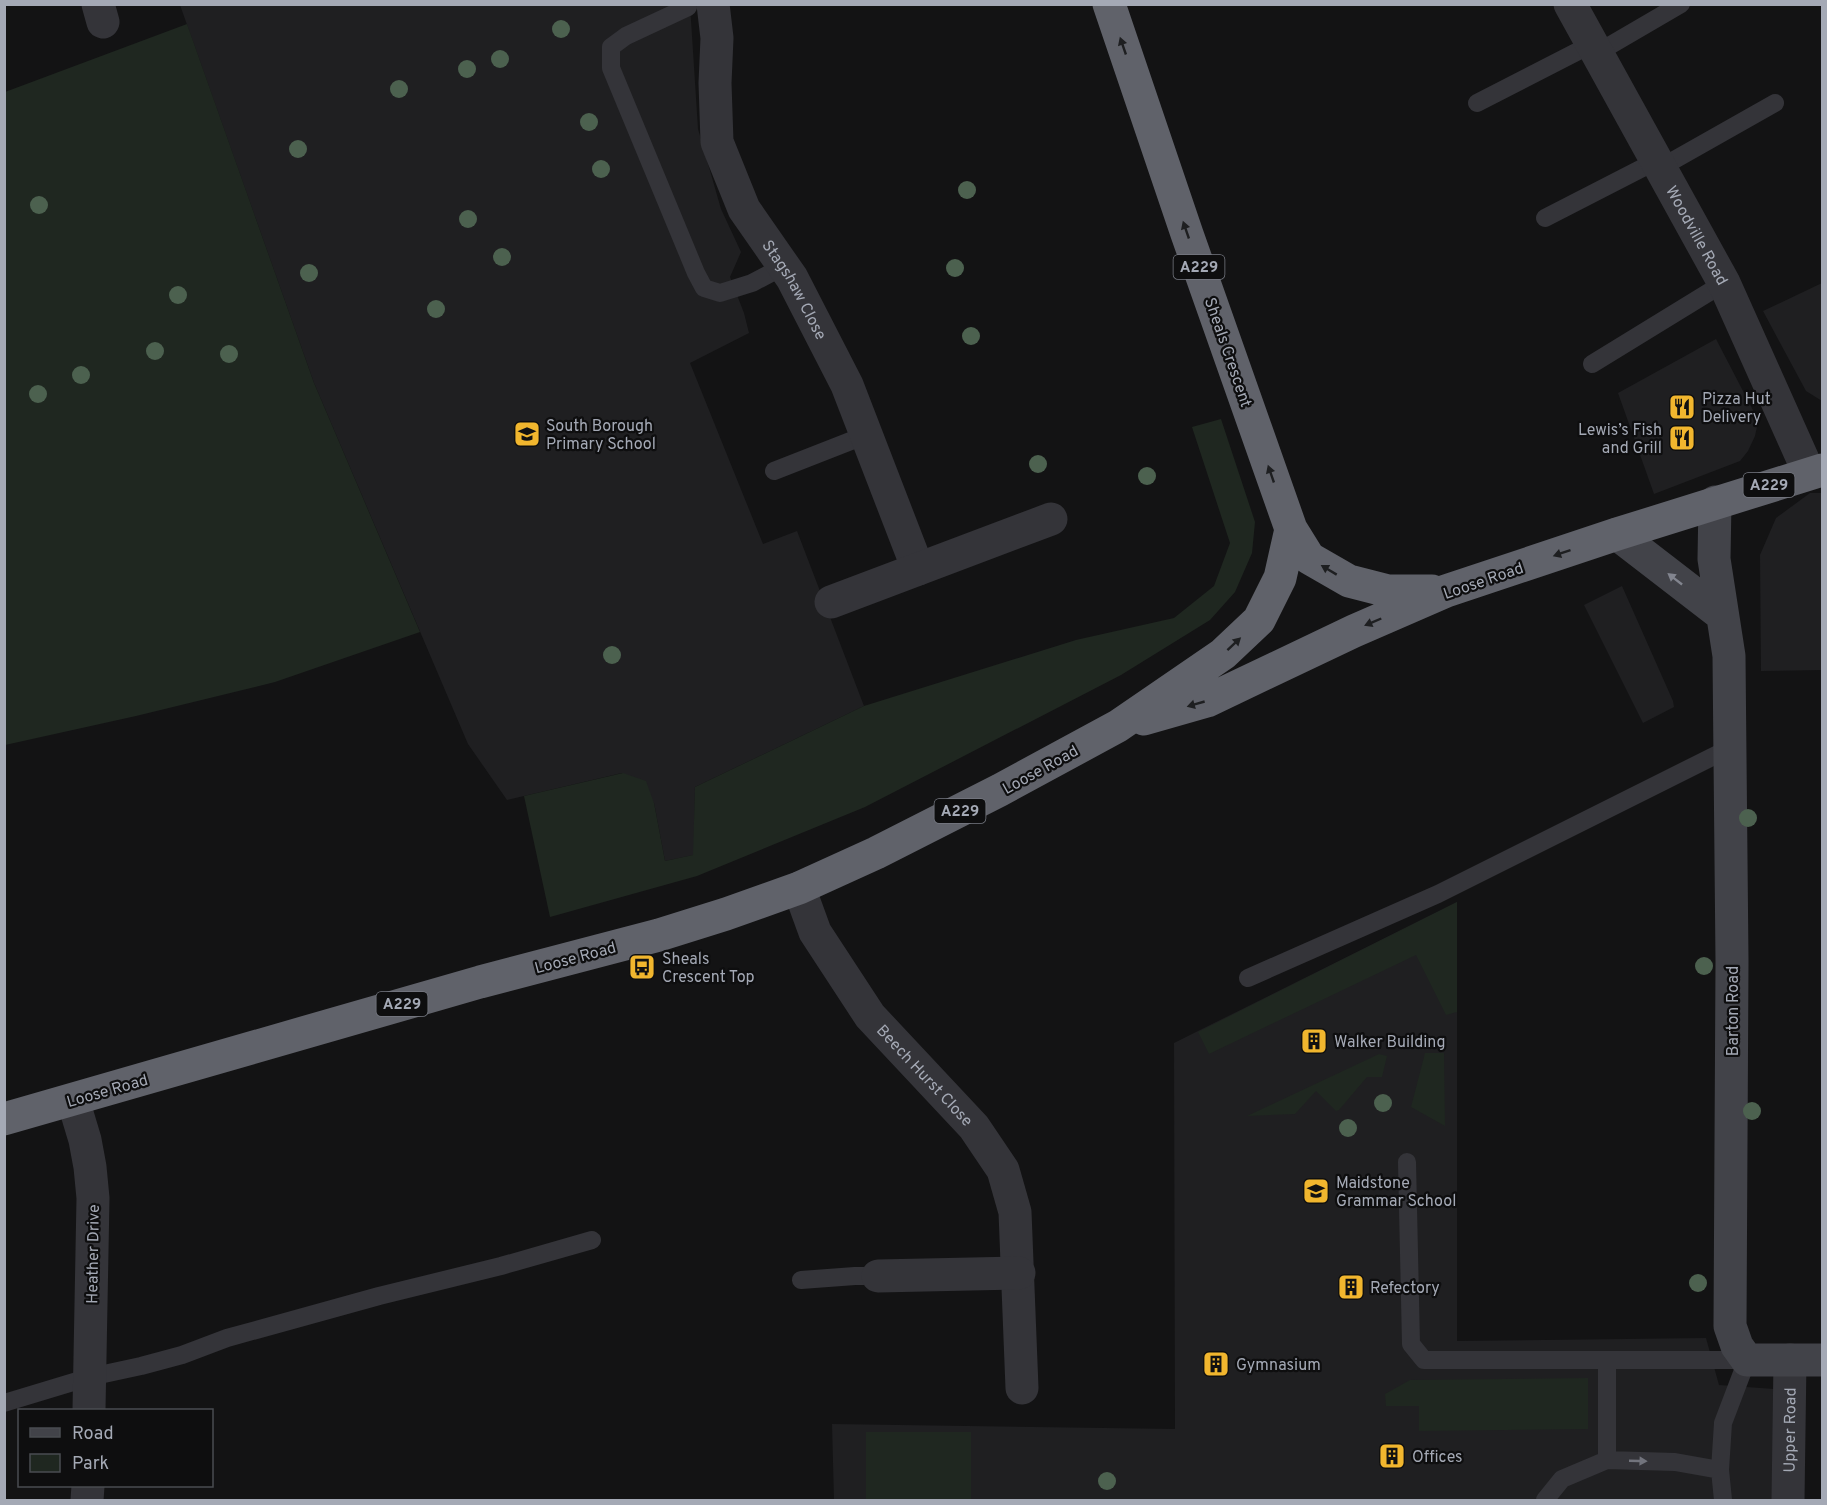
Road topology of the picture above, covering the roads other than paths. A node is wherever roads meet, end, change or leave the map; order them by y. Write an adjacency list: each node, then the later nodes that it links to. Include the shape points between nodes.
1 (1109, 4): 18 (highway, Sheals Crescent / A229, one-way to 1)
2 (1570, 4): 5 (street, Woodville Road)
3 (1681, 4): 5 (lane)
4 (700, 6): 10 (street, Stagshaw Close, via 717,38 717,142 744,208); 10 (lane, via 626,36 611,48 611,68 704,288 720,293 752,283)
5 (1594, 49): 6 (lane); 8 (street, Woodville Road)
6 (1477, 103)
7 (1775, 103): 8 (lane)
8 (1658, 165): 9 (lane); 11 (street, Woodville Road)
9 (1545, 218)
10 (784, 266): 13 (street, Stagshaw Close, via 846,385)
11 (1724, 284): 12 (lane); 15 (street, Woodville Road)
12 (1592, 364)
13 (866, 435): 14 (lane); 20 (street, Stagshaw Close)
14 (774, 471)
15 (1816, 471): 16 (highway, Loose Road / A229)
16 (1716, 502): 19 (highway, Loose Road / A229); 23 (street, Barton Road, via 1714,559)
17 (1051, 519): 20 (street)
18 (1291, 529): 21 (highway, Sheals Crescent / A229, one-way to 18, via 1388,591 1349,581 1309,558); 24 (highway, Loose Road / A229, one-way to 18, via 1223,654 1259,620 1280,578)
19 (1617, 534): 21 (highway, Loose Road / A229, one-way to 21); 23 (street, one-way to 19)
20 (918, 569): 22 (street)
21 (1446, 591): 24 (highway, Loose Road / A229, one-way to 24, via 1207,701)
22 (831, 602)
23 (1722, 615): 25 (street, Barton Road, via 1729,656)
24 (1118, 726): 26 (highway, Loose Road / A229, via 876,853)
25 (1730, 748): 27 (lane, via 1438,894); 36 (street, Barton Road, via 1730,1326)
26 (799, 888): 28 (highway, Loose Road / A229, via 659,935 480,982); 32 (street, Beech Hurst Close, via 815,932 870,1016 974,1127 1004,1170 1015,1212)
27 (1248, 978)
28 (73, 1100): 29 (highway, Loose Road / A229); 39 (street, Heather Drive, via 85,1140 93,1198)
29 (4, 1119)
30 (1407, 1162): 35 (lane, via 1411,1344 1424,1360)
31 (592, 1240): 39 (lane)
32 (1019, 1273): 33 (street); 40 (street, Beech Hurst Close)
33 (878, 1276): 34 (lane)
34 (801, 1280)
35 (1607, 1360): 36 (lane); 43 (lane)
36 (1747, 1360): 37 (street); 44 (lane, via 1724,1423)
37 (1790, 1360): 38 (street); 47 (street, Upper Road)
38 (1822, 1360)
39 (90, 1377): 41 (lane); 42 (street, Heather Drive)
40 (1022, 1388)
41 (4, 1403)
42 (89, 1409)
43 (1607, 1460): 44 (lane, one-way to 44, via 1675,1462); 45 (lane, via 1562,1479)
44 (1720, 1470): 46 (lane)
45 (1545, 1500)
46 (1723, 1500)
47 (1788, 1500)

